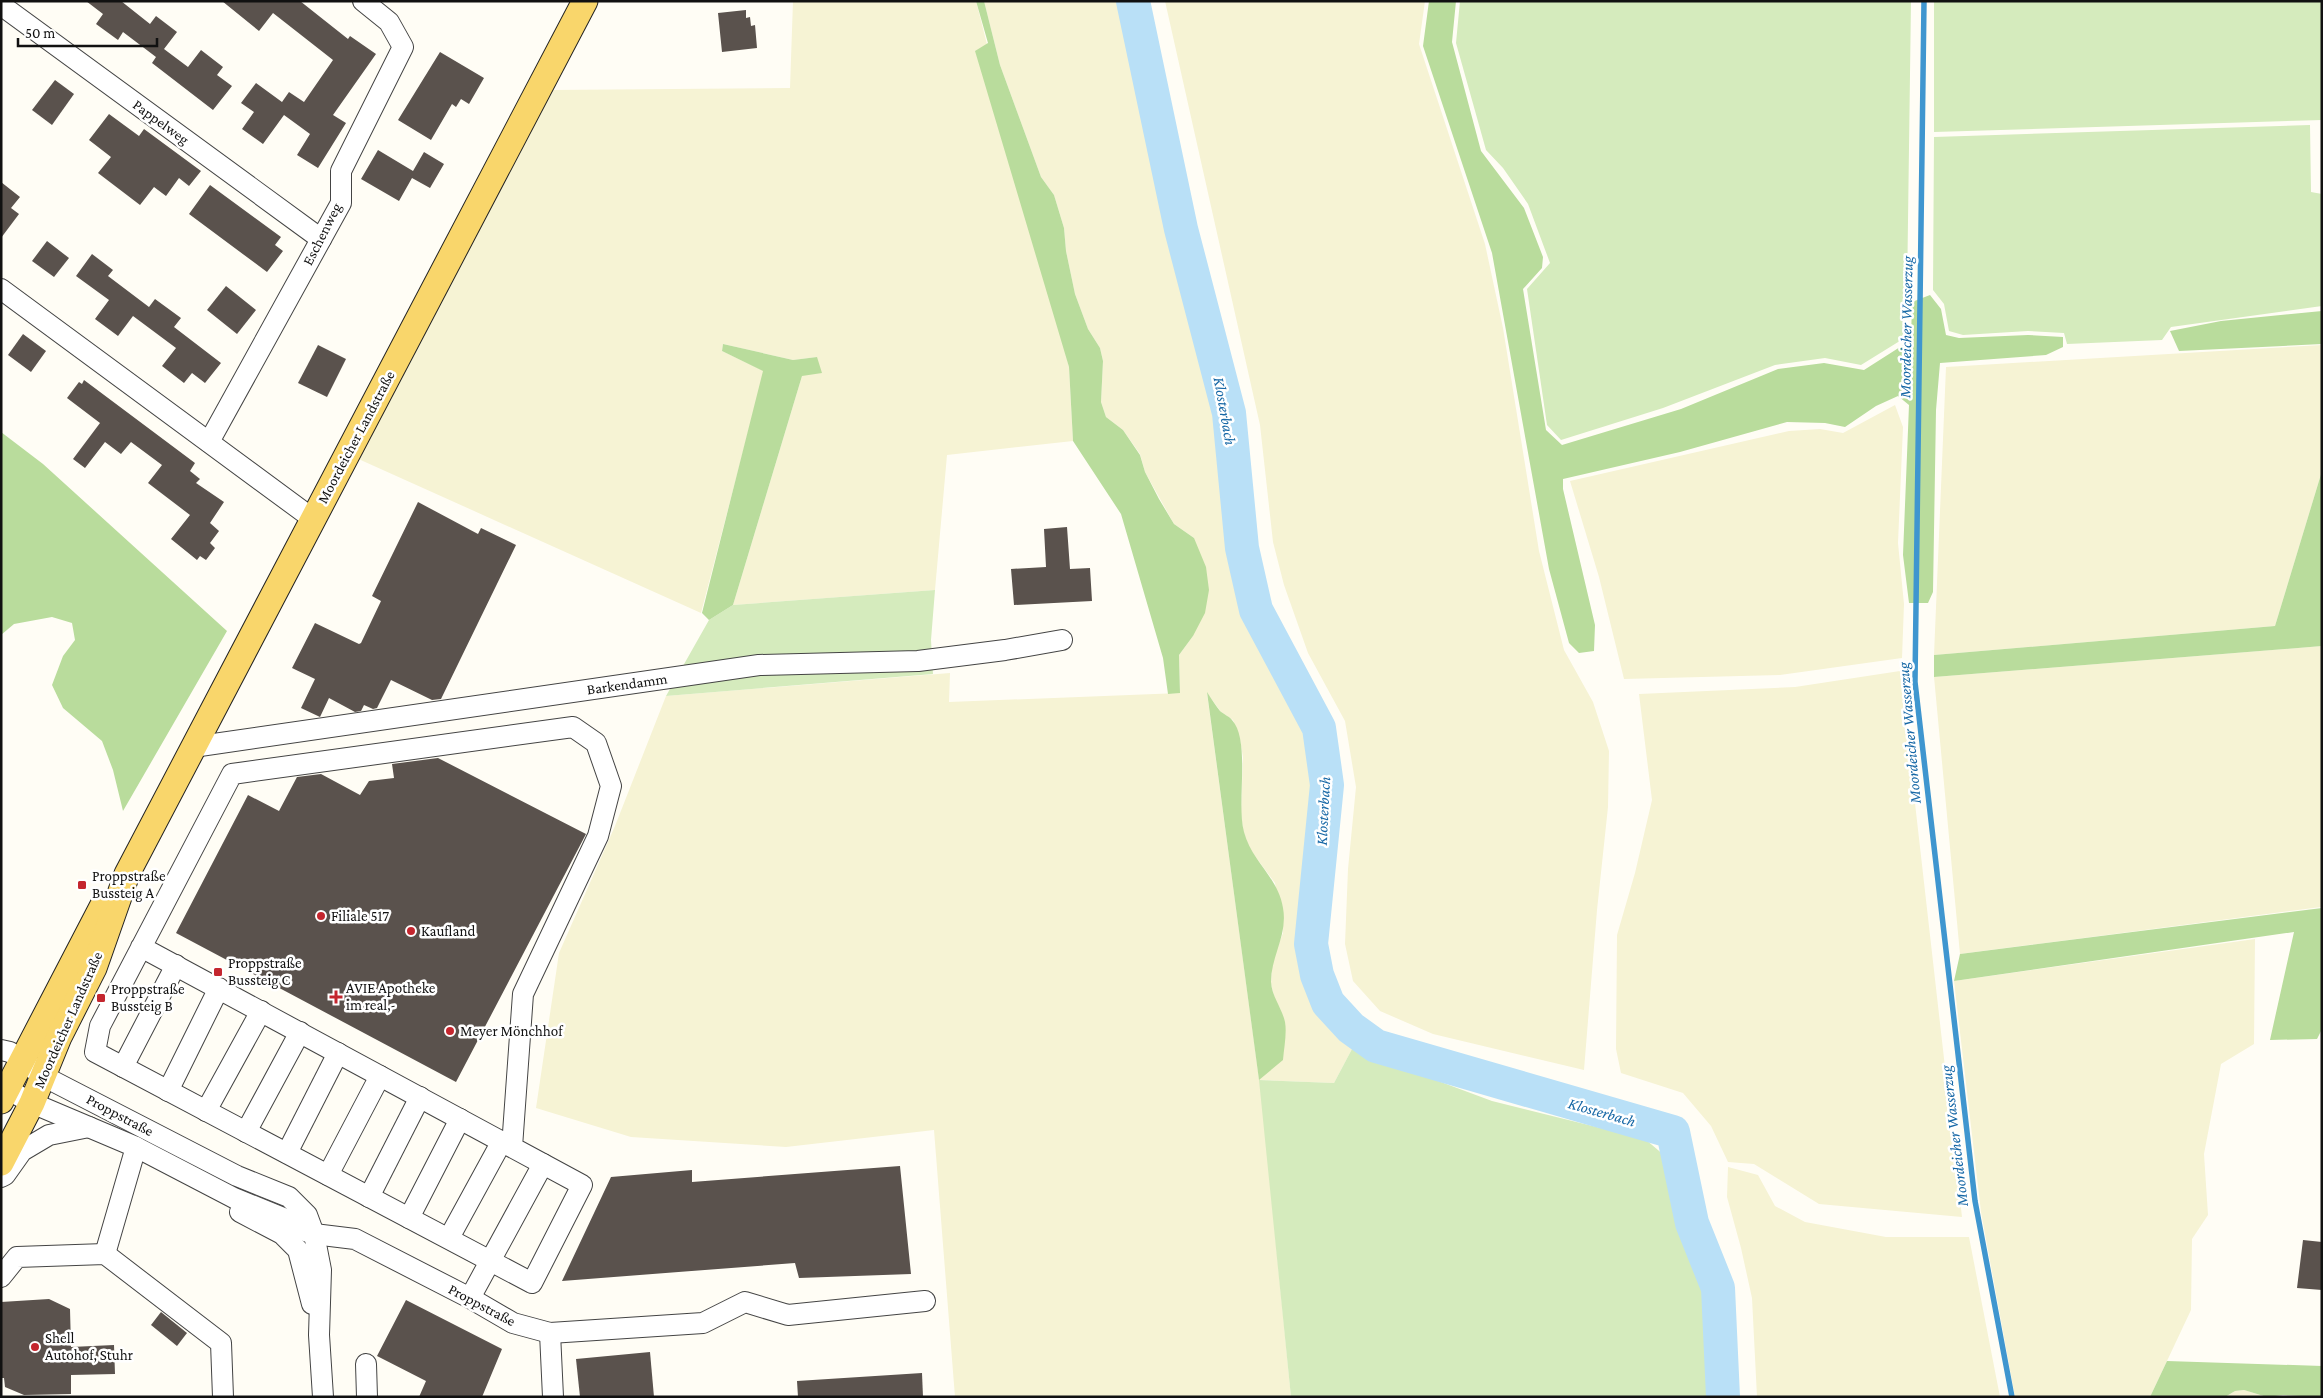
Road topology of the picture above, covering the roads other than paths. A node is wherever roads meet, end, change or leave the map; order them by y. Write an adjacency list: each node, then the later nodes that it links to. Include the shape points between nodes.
1 (364, 1): 4 (street, Eschenweg, via 389,22 403,47 341,171 341,203)
2 (585, 1): 7 (main road, Moordeicher Landstraße)
3 (1, 5): 4 (street, Pappelweg)
4 (321, 239): 6 (street, Eschenweg)
5 (1, 289): 6 (street)
6 (208, 442): 7 (street)
7 (313, 519): 9 (main road, Moordeicher Landstraße)
8 (1062, 640): 9 (street, Barkendamm, via 918,661 759,665)
9 (193, 747): 10 (main road, Moordeicher Landstraße)
10 (127, 874): 17 (main road, Moordeicher Landstraße, via 102,905); 19 (main road, Moordeicher Landstraße, via 94,968)
11 (141, 946): 12 (street); 18 (street, via 100,1026 96,1052); 29 (street, via 232,774 573,727 596,743 611,786 598,836 523,994)
12 (176, 965): 13 (street); 18 (street)
13 (219, 988): 14 (street); 21 (street)
14 (260, 1011): 15 (street); 25 (street)
15 (300, 1032): 16 (street); 28 (street)
16 (338, 1053): 20 (street); 31 (street)
17 (11, 1055): 19 (street, Proppstraße); 22 (main road, Moordeicher Landstraße)
18 (124, 1067): 21 (street)
19 (43, 1076): 24 (main road, Moordeicher Landstraße); 39 (street, Proppstraße, via 237,1176 289,1198 307,1215)
20 (380, 1076): 23 (street); 34 (street)
21 (168, 1091): 25 (street)
22 (3, 1092): 24 (street, Proppstraße)
23 (420, 1097): 26 (street); 37 (street)
24 (32, 1103): 27 (street, Proppstraße); 32 (main road, Moordeicher Landstraße)
25 (206, 1111): 28 (street)
26 (460, 1119): 29 (street); 38 (street)
27 (89, 1127): 30 (street, Proppstraße); 35 (street, Proppstraße, via 49,1135 22,1151)
28 (246, 1132): 31 (street)
29 (507, 1144): 33 (street); 40 (street)
30 (136, 1147): 36 (street, Proppstraße); 42 (street, Proppstraße)
31 (287, 1153): 34 (street)
32 (1, 1162)
33 (543, 1164): 43 (street); 43 (street, via 582,1184 532,1283)
34 (328, 1175): 37 (street)
35 (1, 1177)
36 (210, 1187): 39 (street, Proppstraße); 41 (street, Proppstraße, via 212,1198 282,1234)
37 (369, 1196): 38 (street)
38 (409, 1218): 40 (street)
39 (314, 1234): 41 (street); 45 (street, Proppstraße, via 355,1239); 48 (street, Proppstraße, via 321,1270)
40 (449, 1238): 43 (street)
41 (298, 1250): 48 (street, Proppstraße)
42 (106, 1254): 44 (street, via 17,1257); 50 (street, via 221,1343)
43 (490, 1260): 45 (street)
44 (1, 1276)
45 (470, 1298): 47 (street, Proppstraße, via 513,1323)
46 (925, 1301): 47 (street, Proppstraße, via 788,1315 745,1302 703,1323)
47 (550, 1333): 53 (street)
48 (319, 1335): 51 (street, Proppstraße)
49 (366, 1364): 52 (street)
50 (223, 1397)
51 (323, 1397)
52 (367, 1397)
53 (553, 1397)

